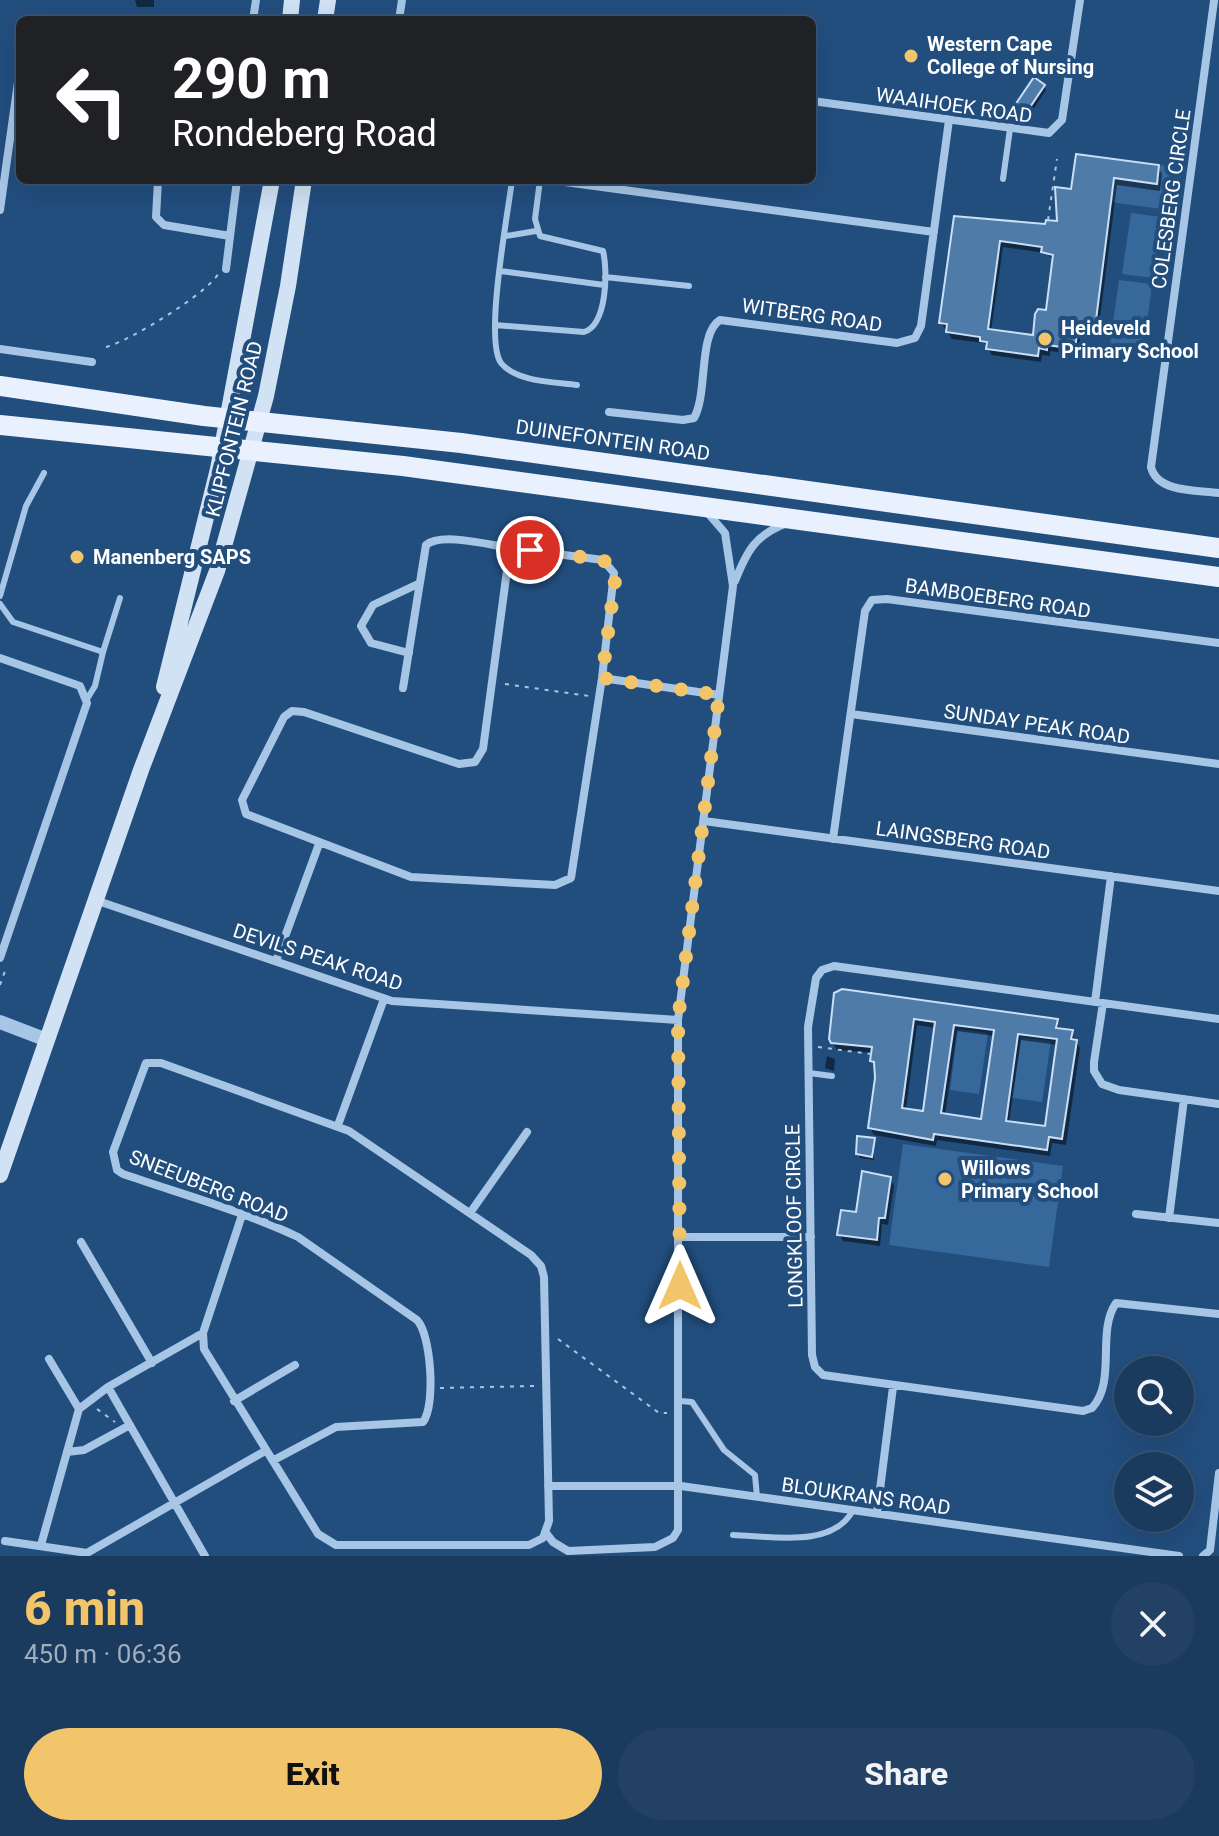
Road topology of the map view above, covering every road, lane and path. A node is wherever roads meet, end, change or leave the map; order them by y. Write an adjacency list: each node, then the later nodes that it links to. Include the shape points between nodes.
1 (1080, 0): 6 (street, WAAIHOEK ROAD, via 1060,124 1043,133)
2 (1206, 0): 3 (street)
3 (1217, 1): 42 (street, COLESBERG CIRCLE, via 1151,467 1165,485)
4 (816, 102): 5 (street, WAAIHOEK ROAD)
5 (949, 120): 6 (street, WAAIHOEK ROAD); 22 (street, WITBERG ROAD)
6 (1010, 129): 9 (lane)
7 (15, 138): 19 (street)
8 (1057, 159): 18 (path)
9 (1003, 179)
10 (158, 184): 23 (street, via 159,222)
11 (236, 184): 23 (street)
12 (271, 184): 36 (main road, KLIPFONTEIN ROAD)
13 (303, 184): 37 (main road, KLIPFONTEIN ROAD, via 283,317)
14 (512, 184): 24 (lane)
15 (540, 184): 21 (lane)
16 (580, 184): 22 (street)
17 (1046, 185): 18 (path)
18 (1053, 186): 20 (path)
19 (0, 210)
20 (1048, 220)
21 (536, 231): 24 (lane); 27 (lane, via 545,239 598,248 604,257)
22 (934, 232): 35 (street, WITBERG ROAD, via 921,326 910,341 720,320 709,335 694,418)
23 (230, 236): 26 (street)
24 (506, 236): 25 (lane)
25 (500, 271): 27 (lane); 29 (lane)
26 (221, 272): 30 (path, via 190,299)
27 (604, 281): 28 (lane); 29 (lane, via 599,317 589,331)
28 (689, 286)
29 (495, 325): 33 (lane, via 495,349 513,372)
30 (106, 347)
31 (0, 349): 32 (street)
32 (92, 362)
33 (577, 385)
34 (0, 386): 36 (main road, DUINEFONTEIN ROAD)
35 (609, 412)
36 (226, 419): 37 (main road, DUINEFONTEIN ROAD); 39 (main road, KLIPFONTEIN ROAD)
37 (259, 421): 40 (main road, KLIPFONTEIN ROAD); 46 (main road, DUINEFONTEIN ROAD, via 461,443)
38 (0, 425): 39 (main road)
39 (222, 448): 40 (main road); 65 (main road, KLIPFONTEIN ROAD)
40 (251, 451): 43 (main road, via 403,466); 65 (main road, KLIPFONTEIN ROAD, via 217,571)
41 (44, 473): 50 (lane, via 26,506)
42 (1219, 493)
43 (702, 508): 44 (main road); 49 (street, via 725,533)
44 (795, 520): 47 (main road); 49 (street, via 760,535)
45 (510, 548): 48 (street, via 430,541 422,554); 57 (street, via 603,560 612,567 615,581); 68 (street, via 483,749 475,762 459,764 304,712 284,717 242,808 255,819)
46 (1219, 548)
47 (1219, 577)
48 (418, 584): 55 (street); 55 (street, via 373,605 361,626 371,643)
49 (733, 586): 60 (street)
50 (0, 596)
51 (120, 598): 54 (lane)
52 (0, 604): 54 (lane, via 13,622)
53 (1219, 643): 63 (street, BAMBOEBERG ROAD, via 877,599 865,611)
54 (103, 652): 62 (lane)
55 (409, 653): 59 (street)
56 (0, 658): 62 (street, via 80,686)
57 (602, 678): 60 (street); 68 (street, via 574,871 566,882 425,879)
58 (499, 684): 61 (path)
59 (403, 688)
60 (719, 695): 66 (street)
61 (591, 697)
62 (87, 699): 73 (street)
63 (851, 714): 64 (street, SUNDAY PEAK ROAD); 67 (street, BAMBOEBERG ROAD)
64 (1219, 764)
65 (141, 770): 71 (main road, KLIPFONTEIN ROAD)
66 (704, 821): 67 (street, LAINGSBERG ROAD); 79 (street)
67 (833, 839): 69 (street, LAINGSBERG ROAD)
68 (319, 844): 74 (street)
69 (1111, 876): 70 (street, LAINGSBERG ROAD); 77 (street)
70 (1219, 891)
71 (98, 901): 74 (street, DEVILS PEAK ROAD); 81 (main road, KLIPFONTEIN ROAD)
72 (10, 955): 75 (path)
73 (0, 958)
74 (276, 961): 76 (street, DEVILS PEAK ROAD)
75 (0, 985)
76 (384, 999): 79 (street, DEVILS PEAK ROAD); 88 (street)
77 (1099, 1002): 78 (street, LONGKLOOF CIRCLE); 84 (street, LONGKLOOF CIRCLE, via 828,967 814,983); 86 (street, via 1094,1062 1098,1079 1119,1090)
78 (1219, 1019)
79 (678, 1020): 96 (street)
80 (0, 1022): 81 (street)
81 (47, 1040): 90 (main road, KLIPFONTEIN ROAD)
82 (816, 1047): 83 (path)
83 (871, 1054)
84 (809, 1073): 85 (lane); 97 (street, LONGKLOOF CIRCLE)
85 (832, 1076)
86 (1184, 1099): 87 (street); 94 (street)
87 (1219, 1104)
88 (338, 1125): 91 (street, SNEEUBERG ROAD); 93 (street, SNEEUBERG ROAD, via 161,1063 143,1066 113,1152 114,1165 123,1174)
89 (527, 1132): 91 (street)
90 (0, 1175)
91 (470, 1213): 119 (street, SNEEUBERG ROAD, via 537,1260 543,1271)
92 (1136, 1214): 94 (street)
93 (242, 1215): 100 (street); 117 (street, SNEEUBERG ROAD, via 305,1241 417,1320 427,1339 430,1405 423,1422 336,1427)
94 (1169, 1218): 95 (street)
95 (1219, 1223)
96 (680, 1237): 97 (street); 111 (street)
97 (811, 1237): 107 (street, LONGKLOOF CIRCLE, via 815,1367 828,1377)
98 (81, 1242): 103 (street)
99 (1219, 1314): 107 (street, LONGKLOOF CIRCLE, via 1116,1303 1100,1396 1088,1410)
100 (203, 1333): 103 (street); 110 (street, via 204,1349)
101 (554, 1336): 113 (path, via 659,1413)
102 (49, 1359): 112 (street)
103 (152, 1363): 106 (street)
104 (295, 1365): 110 (street)
105 (539, 1386): 108 (path)
106 (108, 1387): 109 (street); 114 (street)
107 (893, 1387): 124 (street)
108 (436, 1388)
109 (87, 1401): 112 (street); 114 (path)
110 (234, 1401): 115 (street)
111 (680, 1401): 120 (street); 121 (lane, via 692,1402 724,1450 750,1469)
112 (79, 1409): 116 (street)
113 (672, 1413)
114 (127, 1427): 116 (street, via 84,1450); 122 (street)
115 (265, 1451): 117 (street); 122 (street)
116 (67, 1452): 128 (street)
117 (274, 1460): 125 (street, via 318,1534 336,1545 529,1545)
118 (1219, 1473): 131 (street, via 1210,1550)
119 (548, 1486): 120 (street, BLOUKRANS ROAD); 125 (street, SNEEUBERG ROAD)
120 (681, 1486): 121 (street, BLOUKRANS ROAD); 125 (street, via 678,1530 664,1544 568,1551)
121 (757, 1497): 123 (street, BLOUKRANS ROAD)
122 (175, 1504): 128 (street, via 87,1553); 129 (street)
123 (853, 1510): 124 (street, BLOUKRANS ROAD); 126 (lane, via 848,1520 825,1534)
124 (877, 1513): 130 (street, BLOUKRANS ROAD)
125 (546, 1533)
126 (733, 1535)
127 (5, 1541): 128 (street)
128 (41, 1545)
129 (205, 1556)
130 (1179, 1556)
131 (1203, 1556)

